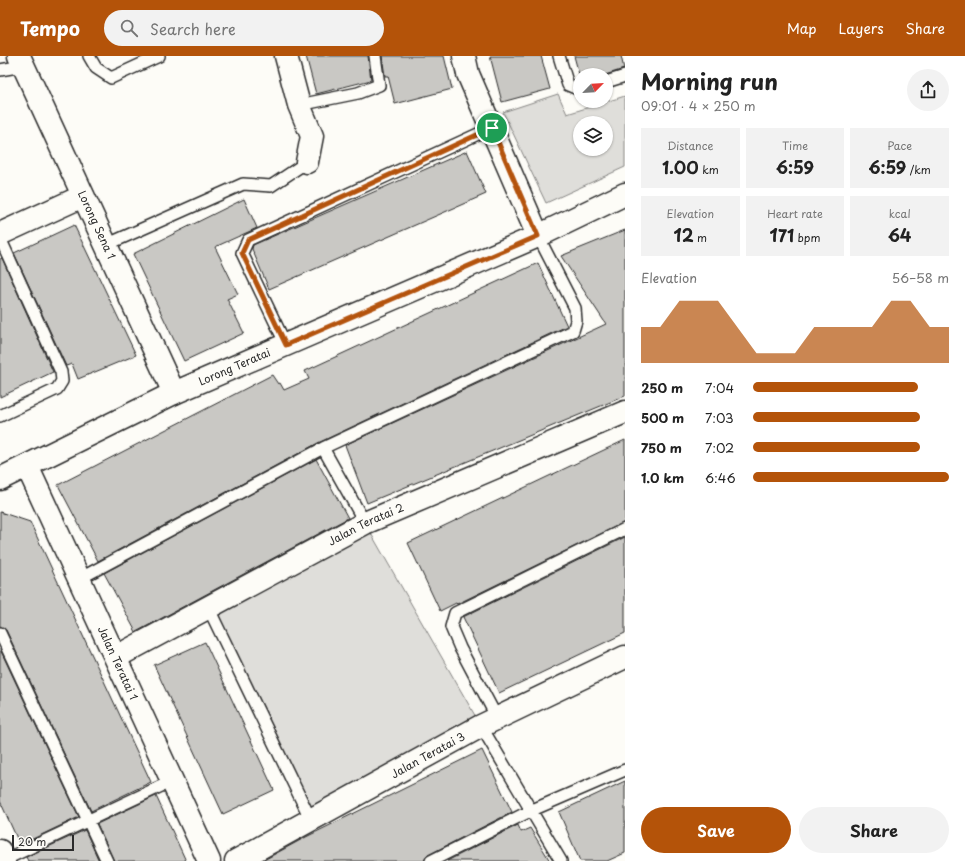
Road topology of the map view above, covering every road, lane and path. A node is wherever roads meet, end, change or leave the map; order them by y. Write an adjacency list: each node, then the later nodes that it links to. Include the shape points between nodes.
1 (89, 56): 2 (lane, via 96,68 111,78)
2 (159, 56)
3 (286, 56): 12 (street)
4 (375, 56): 12 (lane, via 380,85 358,93)
5 (464, 56): 13 (street, via 468,74)
6 (559, 56): 11 (lane, via 568,85)
7 (21, 61): 8 (lane); 16 (street, Lorong Sena 1)
8 (0, 70)
9 (625, 76): 10 (lane)
10 (613, 80)
11 (573, 87)
12 (299, 105): 14 (street, via 312,136)
13 (492, 128): 18 (street); 21 (lane, via 248,240 242,253)
14 (307, 162): 20 (lane, via 271,186 243,184)
15 (625, 194): 18 (street, Lorong Teratai)
16 (83, 196): 17 (street); 20 (street, Lorong Sena 1)
17 (0, 234)
18 (538, 236): 21 (street, Lorong Teratai); 25 (lane, via 574,308 576,321 573,331)
19 (0, 238): 24 (lane, via 61,372 62,382 57,390)
20 (106, 245): 22 (street, Lorong Sena 1)
21 (286, 345): 22 (street, Lorong Teratai)
22 (174, 393): 26 (street, Lorong Teratai)
23 (625, 412): 28 (street, Jalan Teratai 2)
24 (0, 416)
25 (323, 448): 28 (lane); 30 (lane)
26 (27, 466): 27 (street, Lorong Teratai); 30 (street, Jalan Teratai 1)
27 (0, 479)
28 (365, 524): 31 (street, Jalan Teratai 2)
29 (625, 529): 35 (lane, via 456,612 451,627)
30 (79, 579): 33 (street, Jalan Teratai 1)
31 (208, 607): 33 (street, Jalan Teratai 2); 40 (lane)
32 (0, 633): 39 (lane)
33 (116, 656): 37 (street, Jalan Teratai 1)
34 (625, 658): 35 (street, Jalan Teratai 3)
35 (489, 722): 38 (lane); 40 (street, Jalan Teratai 3)
36 (625, 770): 38 (lane)
37 (172, 781): 39 (lane); 43 (street, Jalan Teratai 1)
38 (530, 811): 45 (lane); 46 (lane)
39 (88, 820): 41 (lane); 42 (lane)
40 (311, 820): 44 (street, Jalan Teratai 3)
41 (3, 857)
42 (107, 861)
43 (209, 861)
44 (236, 861)
45 (431, 861)
46 (561, 861)

